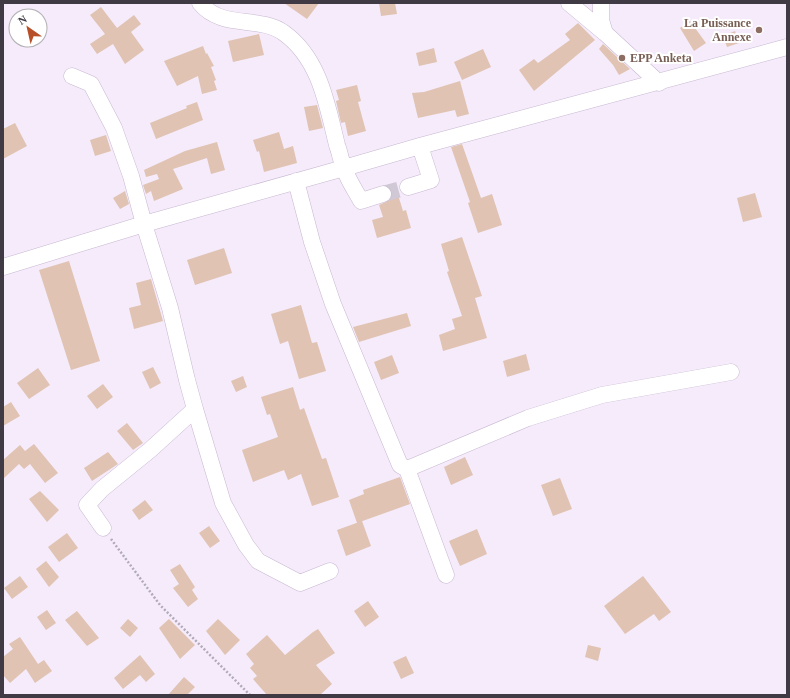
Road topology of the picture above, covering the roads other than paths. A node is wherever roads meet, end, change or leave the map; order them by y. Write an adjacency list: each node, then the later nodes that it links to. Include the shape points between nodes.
1 (200, 3): 9 (street, via 222,19 269,26 283,32 298,46 312,64 325,97)
2 (569, 3): 4 (street)
3 (601, 3): 4 (street, via 601,20)
4 (605, 33): 7 (street)
5 (787, 47): 7 (street)
6 (72, 76): 13 (street, via 91,84 114,128)
7 (659, 83): 8 (street)
8 (420, 146): 9 (street); 11 (street, via 431,180)
9 (344, 168): 10 (street); 12 (street, via 361,201)
10 (296, 181): 13 (street); 17 (street, via 312,242 333,304 400,465)
11 (408, 187)
12 (382, 194)
13 (144, 224): 14 (street); 16 (street, via 170,308)
14 (3, 266)
15 (731, 372): 17 (street, via 602,395 528,418)
16 (195, 409): 18 (street, via 102,489 88,505); 19 (street, via 223,503 246,545 258,561 300,583)
17 (407, 469): 20 (street)
18 (103, 528)
19 (330, 571)
20 (446, 575)

